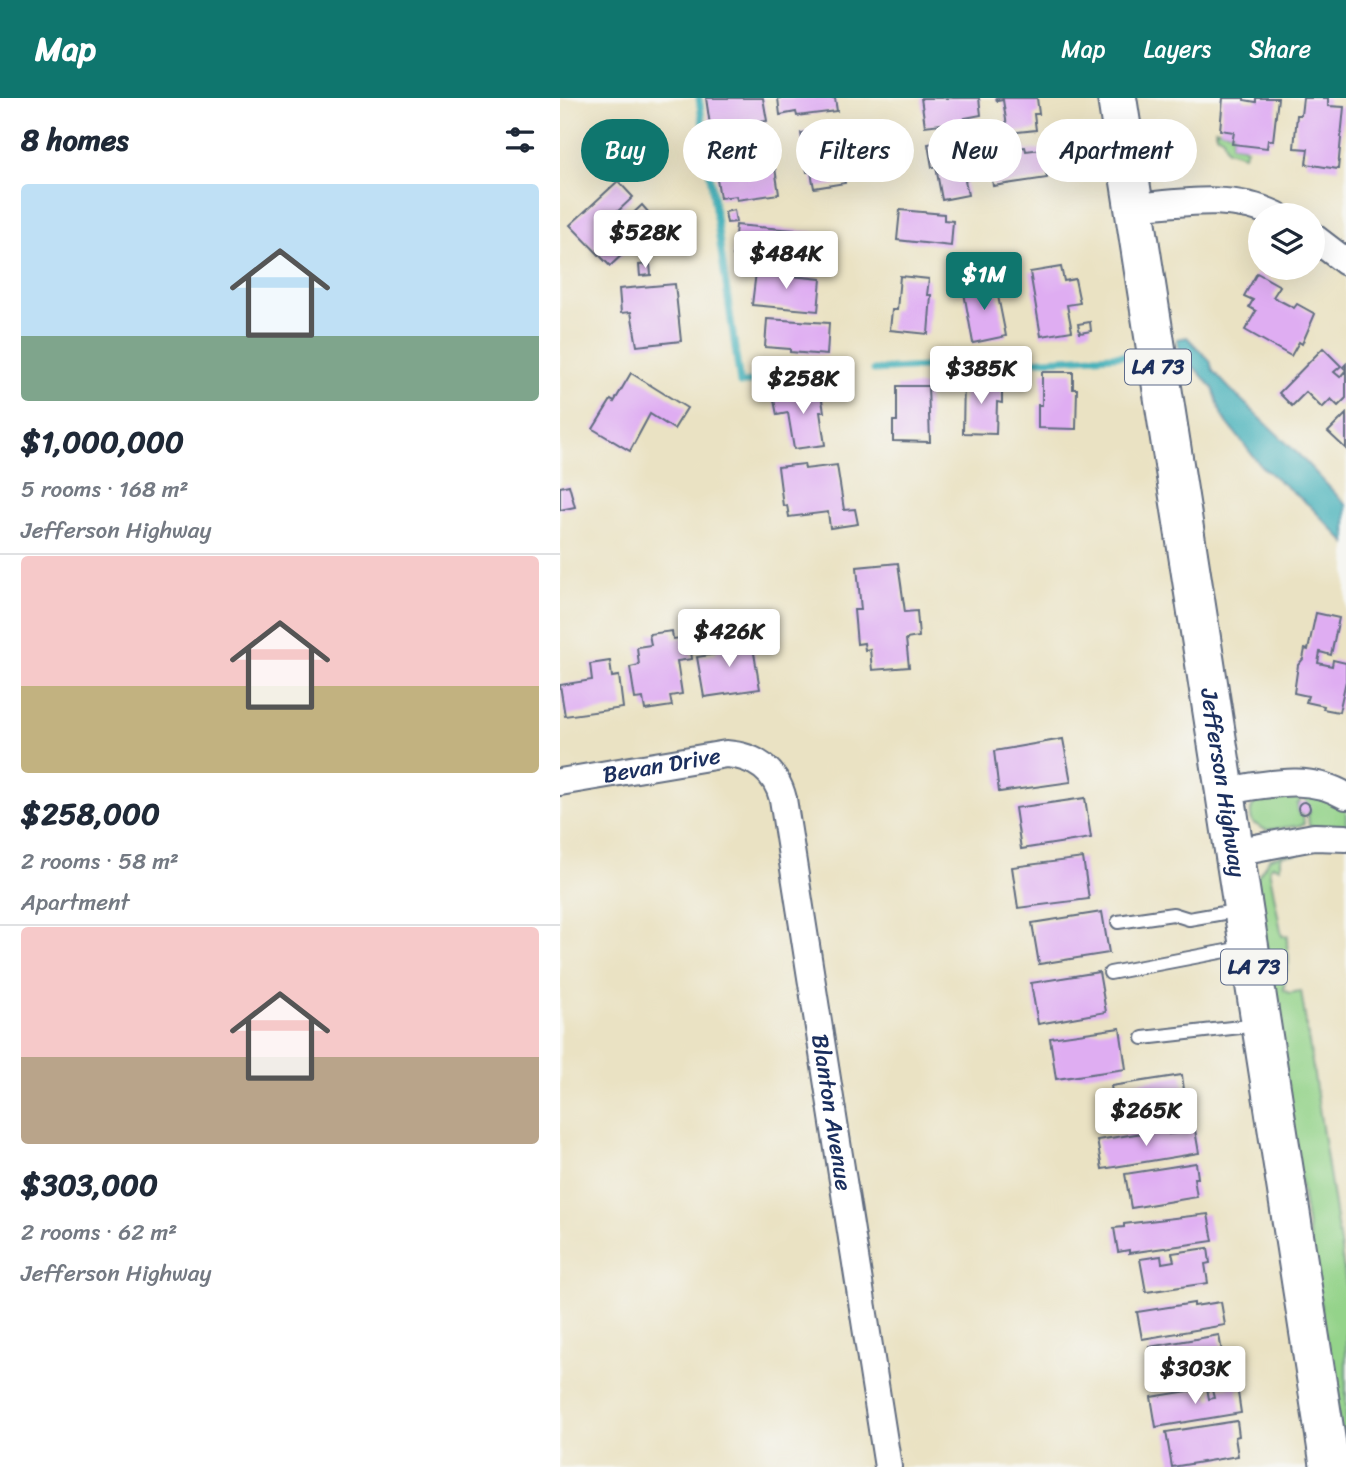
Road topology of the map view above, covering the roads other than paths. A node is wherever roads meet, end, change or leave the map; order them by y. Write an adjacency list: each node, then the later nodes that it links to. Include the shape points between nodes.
1 (1117, 98): 3 (main road, Jefferson Highway / LA 73)
2 (1248, 206): 3 (street, via 1216,200)
3 (1134, 207): 8 (main road, Jefferson Highway / LA 73)
4 (1325, 246): 5 (street)
5 (1346, 262)
6 (762, 765): 7 (street, Bevan Drive, via 726,754); 18 (street, Blanton Avenue, via 776,780 783,799)
7 (560, 782)
8 (1224, 790): 9 (street, via 1298,781); 11 (main road, Jefferson Highway / LA 73)
9 (1346, 796)
10 (1346, 838): 11 (street, via 1314,837)
11 (1234, 852): 12 (main road, Jefferson Highway / LA 73)
12 (1245, 909): 13 (lane, via 1189,919 1173,914); 14 (main road, Jefferson Highway / LA 73)
13 (1118, 922)
14 (1251, 946): 15 (lane); 16 (main road, Jefferson Highway / LA 73)
15 (1110, 973)
16 (1262, 1024): 17 (lane); 19 (main road, Jefferson Highway / LA 73)
17 (1143, 1038)
18 (888, 1467)
19 (1330, 1467)

